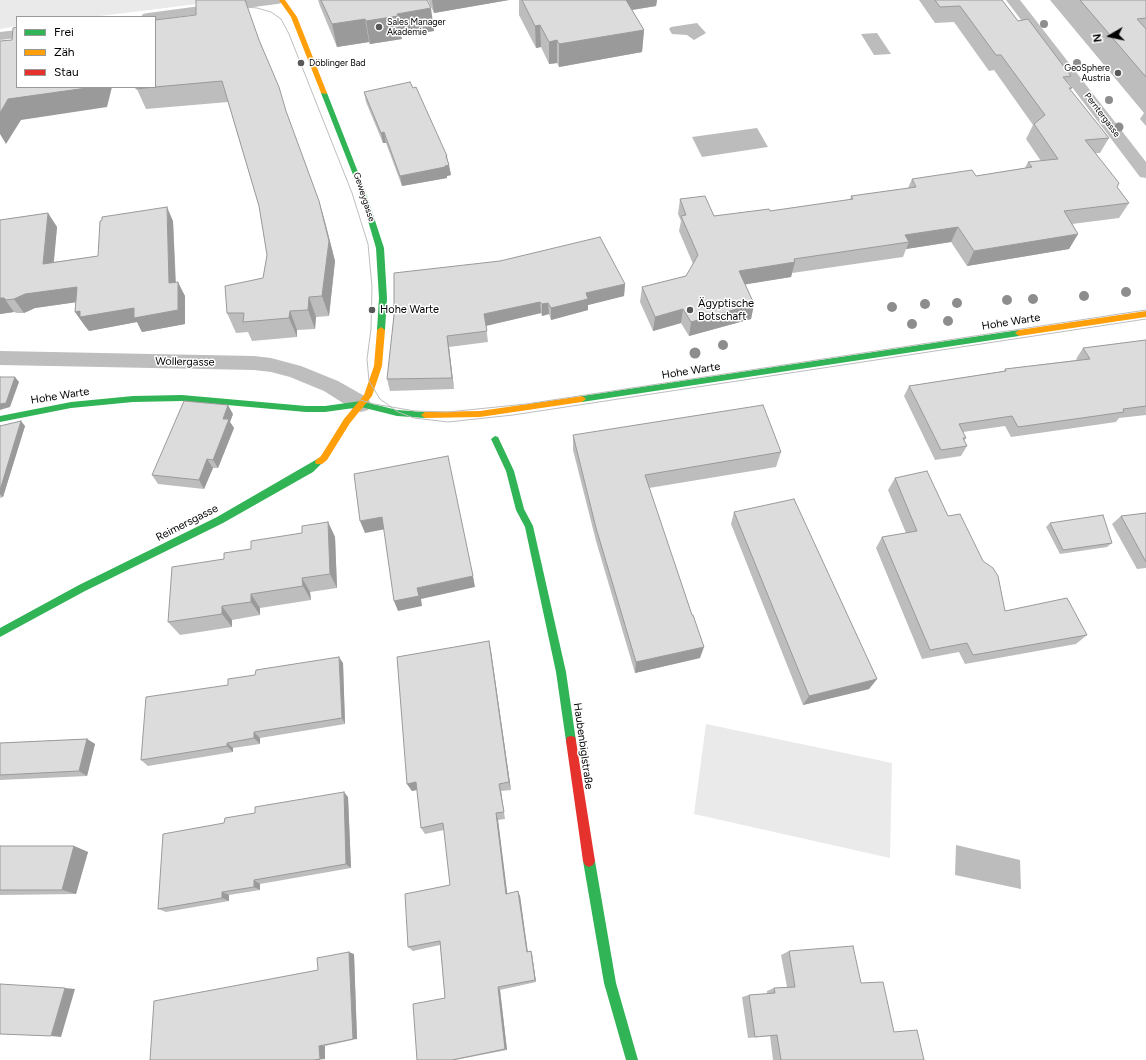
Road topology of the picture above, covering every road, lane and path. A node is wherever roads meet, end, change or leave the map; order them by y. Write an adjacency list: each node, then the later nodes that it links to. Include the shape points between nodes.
1 (277, 0): 4 (street)
2 (282, 0): 10 (street, Geweygasse, via 294,17 307,49 362,190 380,248 383,298 378,366 368,396)
3 (1013, 0): 7 (street, Perntergasse)
4 (156, 16)
5 (16, 34): 6 (street)
6 (0, 36)
7 (1146, 173)
8 (1146, 314): 10 (street, Hohe Warte, via 480,414 435,416 397,413)
9 (0, 358): 10 (street, Wollergasse, via 260,364 294,371 331,386)
10 (361, 404): 11 (street, Hohe Warte, via 306,410 182,398 134,398 70,405); 13 (street, Reimersgasse, via 324,458 310,469 220,520 82,588)
11 (0, 419)
12 (495, 439): 14 (street, Haubenbiglstraße, via 510,471 520,510 529,526 561,672 591,877 610,982)
13 (0, 633)
14 (632, 1060)

